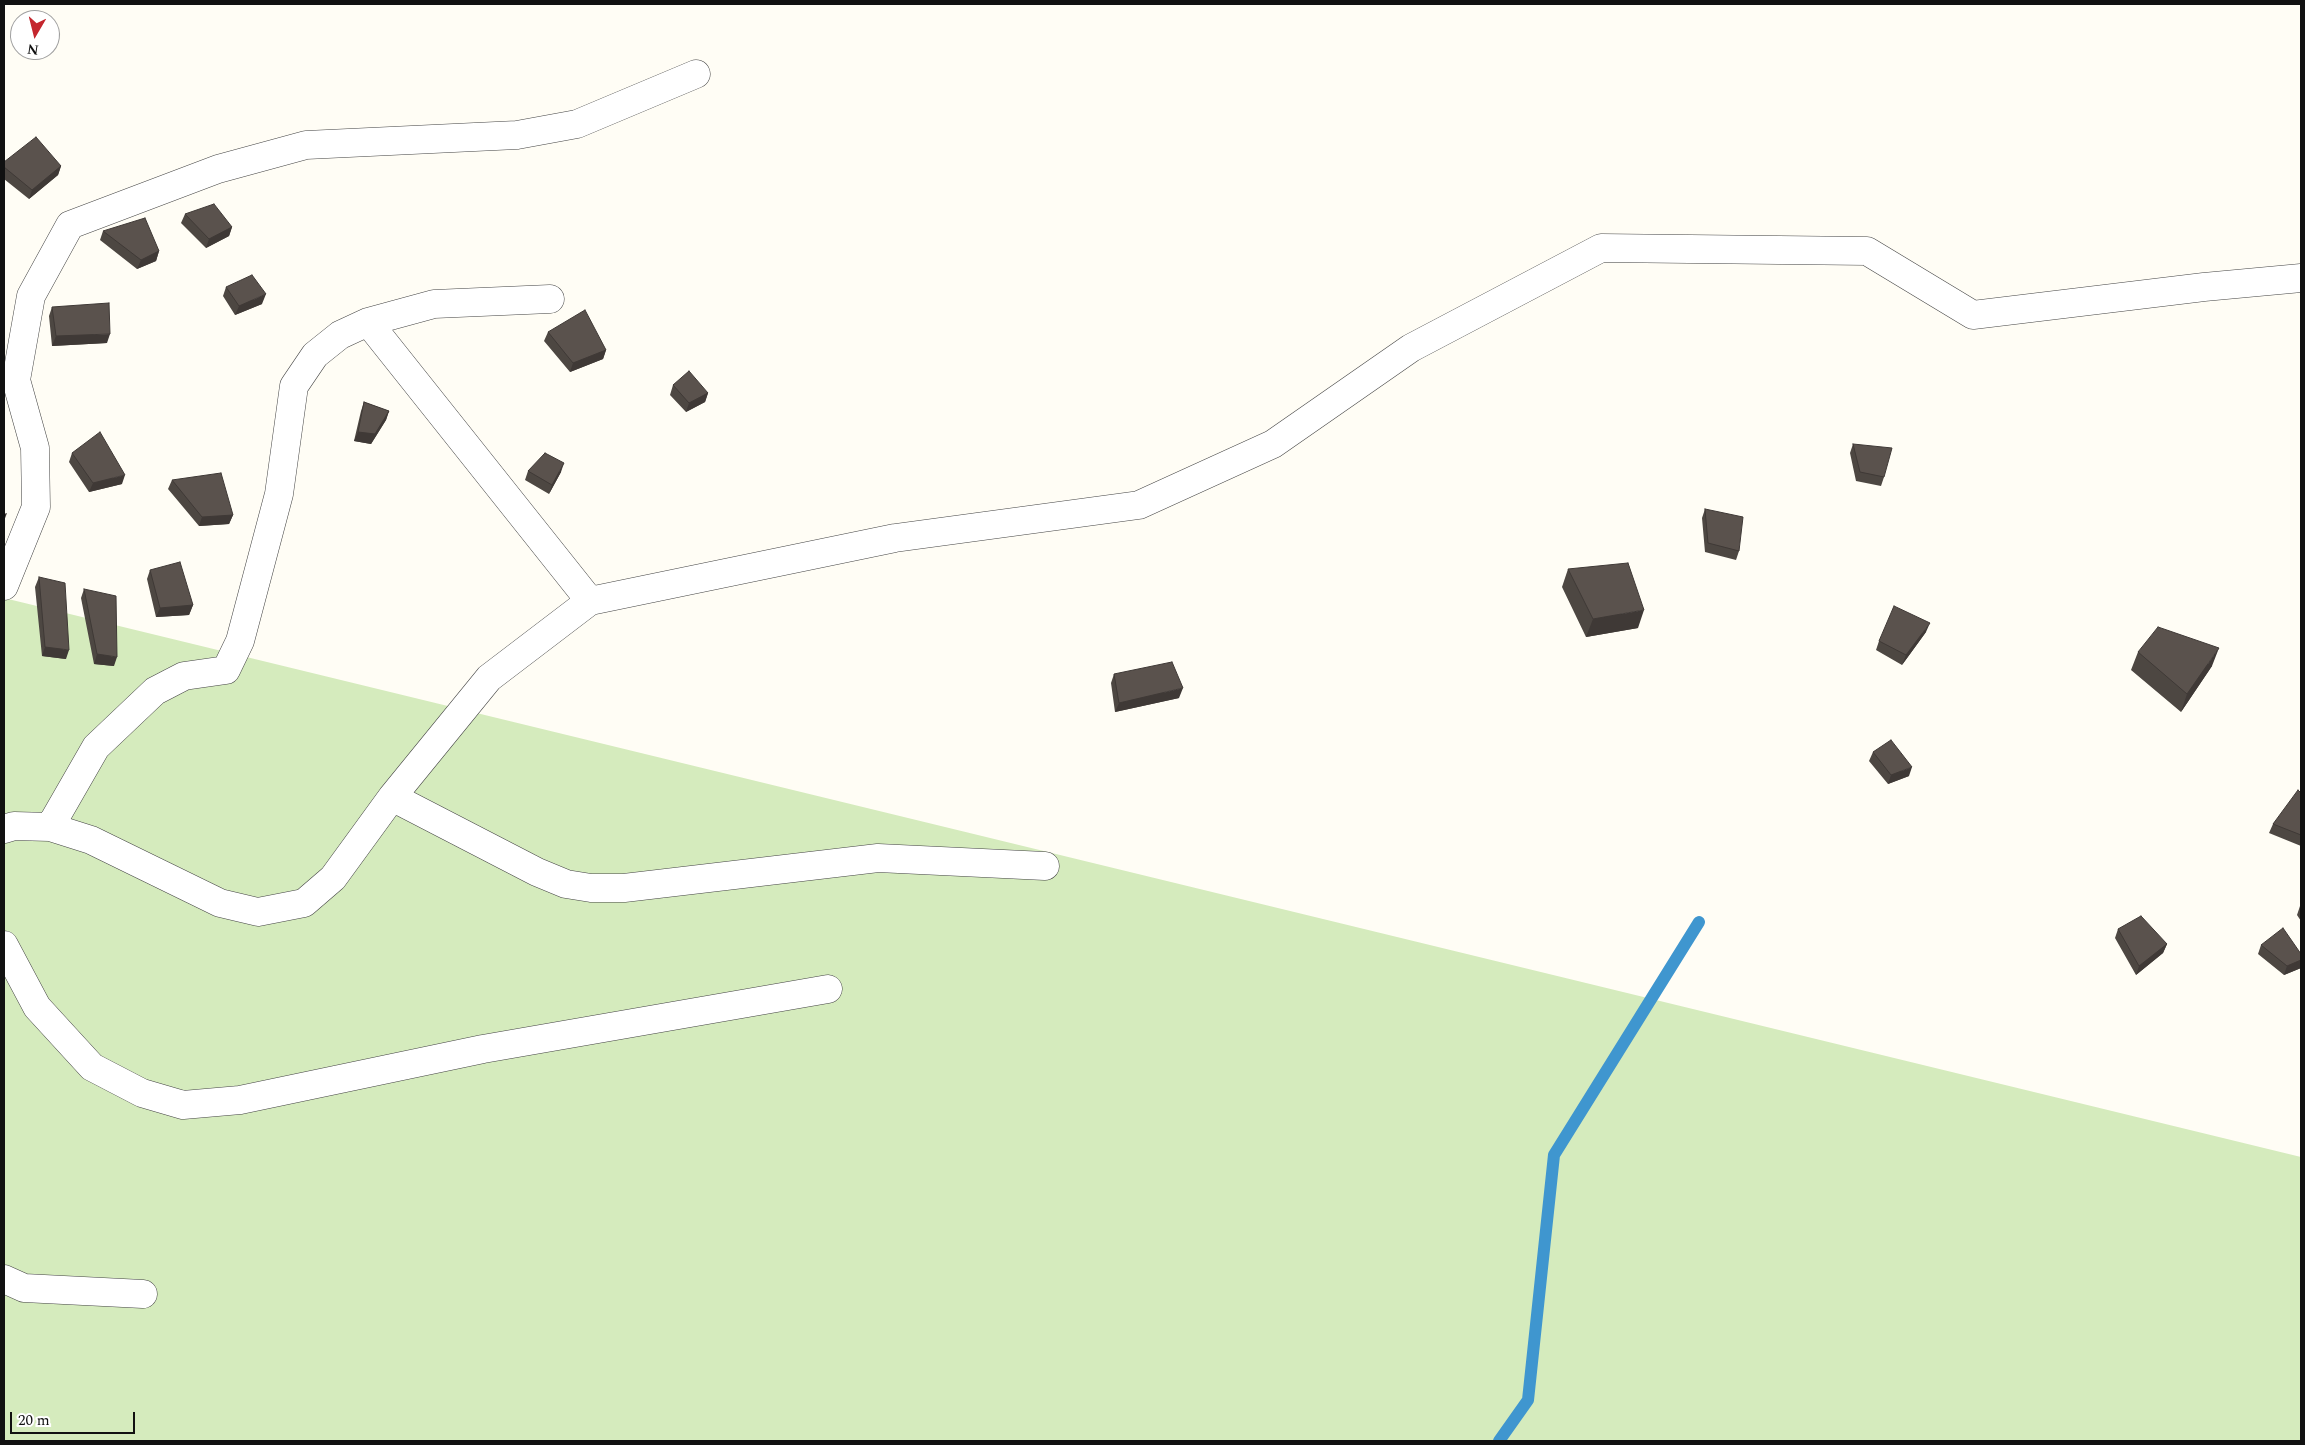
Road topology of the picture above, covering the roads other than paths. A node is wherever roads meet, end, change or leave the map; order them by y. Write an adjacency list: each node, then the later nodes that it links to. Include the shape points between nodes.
1 (696, 74): 5 (street, via 577,124 517,134 306,145 218,169 70,225 31,296 16,380 35,448 36,507)
2 (2301, 278): 6 (street, via 1974,315 1867,250 1601,248 1411,348 1273,444 1139,505 895,538)
3 (550, 299): 4 (street, via 434,304)
4 (368, 322): 6 (street); 8 (street, via 340,336 315,355 294,386 279,494 240,642 226,670 184,676 155,690 96,748)
5 (4, 586)
6 (590, 601): 7 (street, via 489,678)
7 (392, 797): 8 (street, via 333,878 304,903 258,912 220,903 91,840); 10 (street, via 536,872 566,884 590,888 624,888 878,858)
8 (50, 826): 9 (street)
9 (4, 829)
10 (1045, 866)
11 (4, 945): 12 (street, via 37,1007 92,1067 142,1093 183,1105 240,1100 483,1050)
12 (828, 988)
13 (4, 1279): 14 (street, via 24,1288)
14 (143, 1294)

